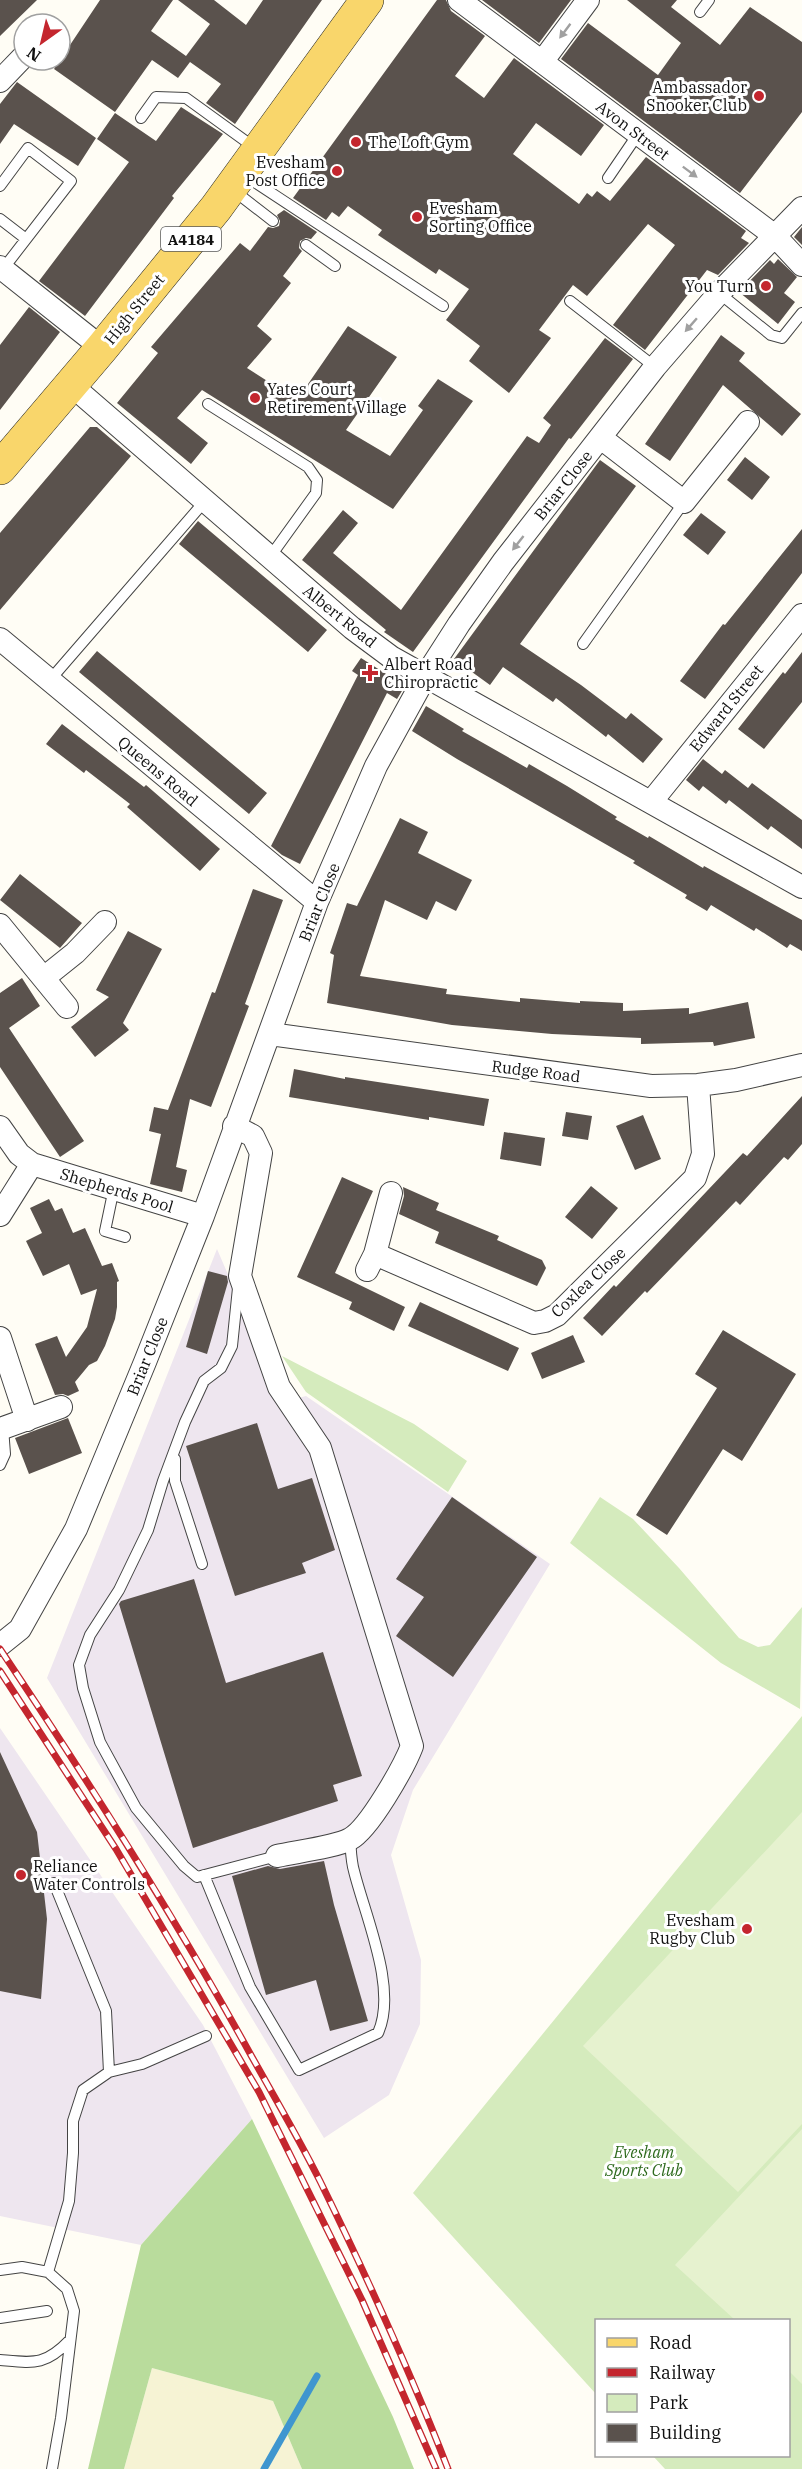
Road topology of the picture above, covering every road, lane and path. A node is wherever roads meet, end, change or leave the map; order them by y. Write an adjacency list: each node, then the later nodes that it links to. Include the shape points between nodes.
1 (367, 0): 11 (main road, High Street / A4184)
2 (459, 0): 6 (street, Avon Street)
3 (588, 0): 6 (street, one-way to 6)
4 (709, 0): 5 (lane)
5 (700, 12)
6 (542, 62): 10 (street, Avon Street)
7 (12, 68): 8 (street)
8 (0, 81)
9 (141, 118): 11 (lane, via 156,97 186,98)
10 (638, 134): 12 (lane); 17 (street, Avon Street, one-way to 17)
11 (243, 171): 16 (lane); 25 (lane); 27 (main road, High Street / A4184)
12 (608, 178)
13 (0, 186): 18 (lane, via 28,148 70,181)
14 (802, 208): 17 (street, Briar Close)
15 (0, 219): 18 (lane)
16 (273, 221)
17 (774, 236): 20 (street, Avon Street); 23 (street, Briar Close)
18 (26, 239): 22 (lane)
19 (306, 245): 21 (lane)
20 (802, 265)
21 (335, 266)
22 (1, 268): 27 (street)
23 (719, 293): 26 (lane, via 771,335 782,338); 28 (street, Briar Close, one-way to 28)
24 (570, 301): 28 (lane)
25 (443, 306)
26 (802, 313)
27 (102, 348): 29 (main road, High Street / A4184)
28 (655, 366): 32 (street, Briar Close)
29 (70, 384): 33 (main road, High Street / A4184); 34 (street, Albert Road)
30 (208, 404): 36 (lane, via 308,467 317,480 316,493)
31 (748, 422): 35 (street)
32 (601, 438): 35 (street); 40 (street, Briar Close, one-way to 40, via 503,562)
33 (0, 468)
34 (205, 501): 36 (street, Albert Road); 41 (lane)
35 (684, 502): 39 (lane)
36 (270, 557): 40 (street, Albert Road, via 352,628)
37 (802, 615): 42 (street, Edward Street)
38 (0, 639): 41 (street, Queens Road)
39 (584, 644)
40 (425, 677): 42 (street, Albert Road); 44 (street, Briar Close, via 376,766)
41 (50, 680): 44 (street, Queens Road)
42 (651, 802): 43 (street, Albert Road)
43 (802, 887)
44 (317, 902): 49 (street, Briar Close)
45 (105, 922): 47 (street)
46 (0, 925): 47 (street)
47 (45, 977): 48 (street)
48 (66, 1006)
49 (270, 1034): 51 (street, Rudge Road, via 651,1086); 52 (street, Briar Close)
50 (802, 1065): 51 (street, Rudge Road)
51 (698, 1085): 56 (street, Coxlea Close, via 703,1154 695,1178 551,1318 534,1323 371,1262)
52 (234, 1126): 58 (street, Briar Close); 60 (street, via 253,1136 261,1153)
53 (0, 1127): 54 (street, Shepherds Pool, via 19,1154)
54 (32, 1164): 55 (street, Shepherds Pool); 57 (street)
55 (114, 1188): 58 (street, Shepherds Pool); 59 (lane, via 105,1231)
56 (391, 1193)
57 (0, 1215)
58 (202, 1216): 68 (street, Briar Close, via 76,1529 20,1629)
59 (125, 1237)
60 (240, 1276): 65 (lane, via 232,1346 221,1368 204,1381); 69 (street, via 279,1387 320,1448 412,1746 405,1764 362,1830)
61 (0, 1338): 63 (street)
62 (61, 1407): 63 (street)
63 (27, 1420): 64 (street)
64 (3, 1428): 66 (lane, via 5,1454)
65 (175, 1453): 67 (lane, via 175,1481); 71 (lane, via 148,1530 90,1635 79,1665 100,1742 136,1808 184,1866 197,1877)
66 (0, 1465)
67 (202, 1564)
68 (0, 1645)
69 (350, 1839): 70 (street); 71 (lane, via 353,1869 379,1963 383,2021 378,2033 299,2070 250,1987)
70 (277, 1856): 71 (lane)
71 (204, 1875)
72 (54, 1883): 74 (lane, via 106,2011)
73 (206, 2036): 74 (lane, via 142,2064)
74 (109, 2072): 76 (lane, via 83,2090 73,2121 69,2201)
75 (0, 2270): 76 (lane, via 22,2267)
76 (48, 2272): 79 (lane, via 67,2289 74,2311)
77 (47, 2311): 78 (lane)
78 (0, 2318)
79 (70, 2340): 80 (lane, via 57,2354 38,2363); 81 (lane)
80 (0, 2360)
81 (52, 2469)

